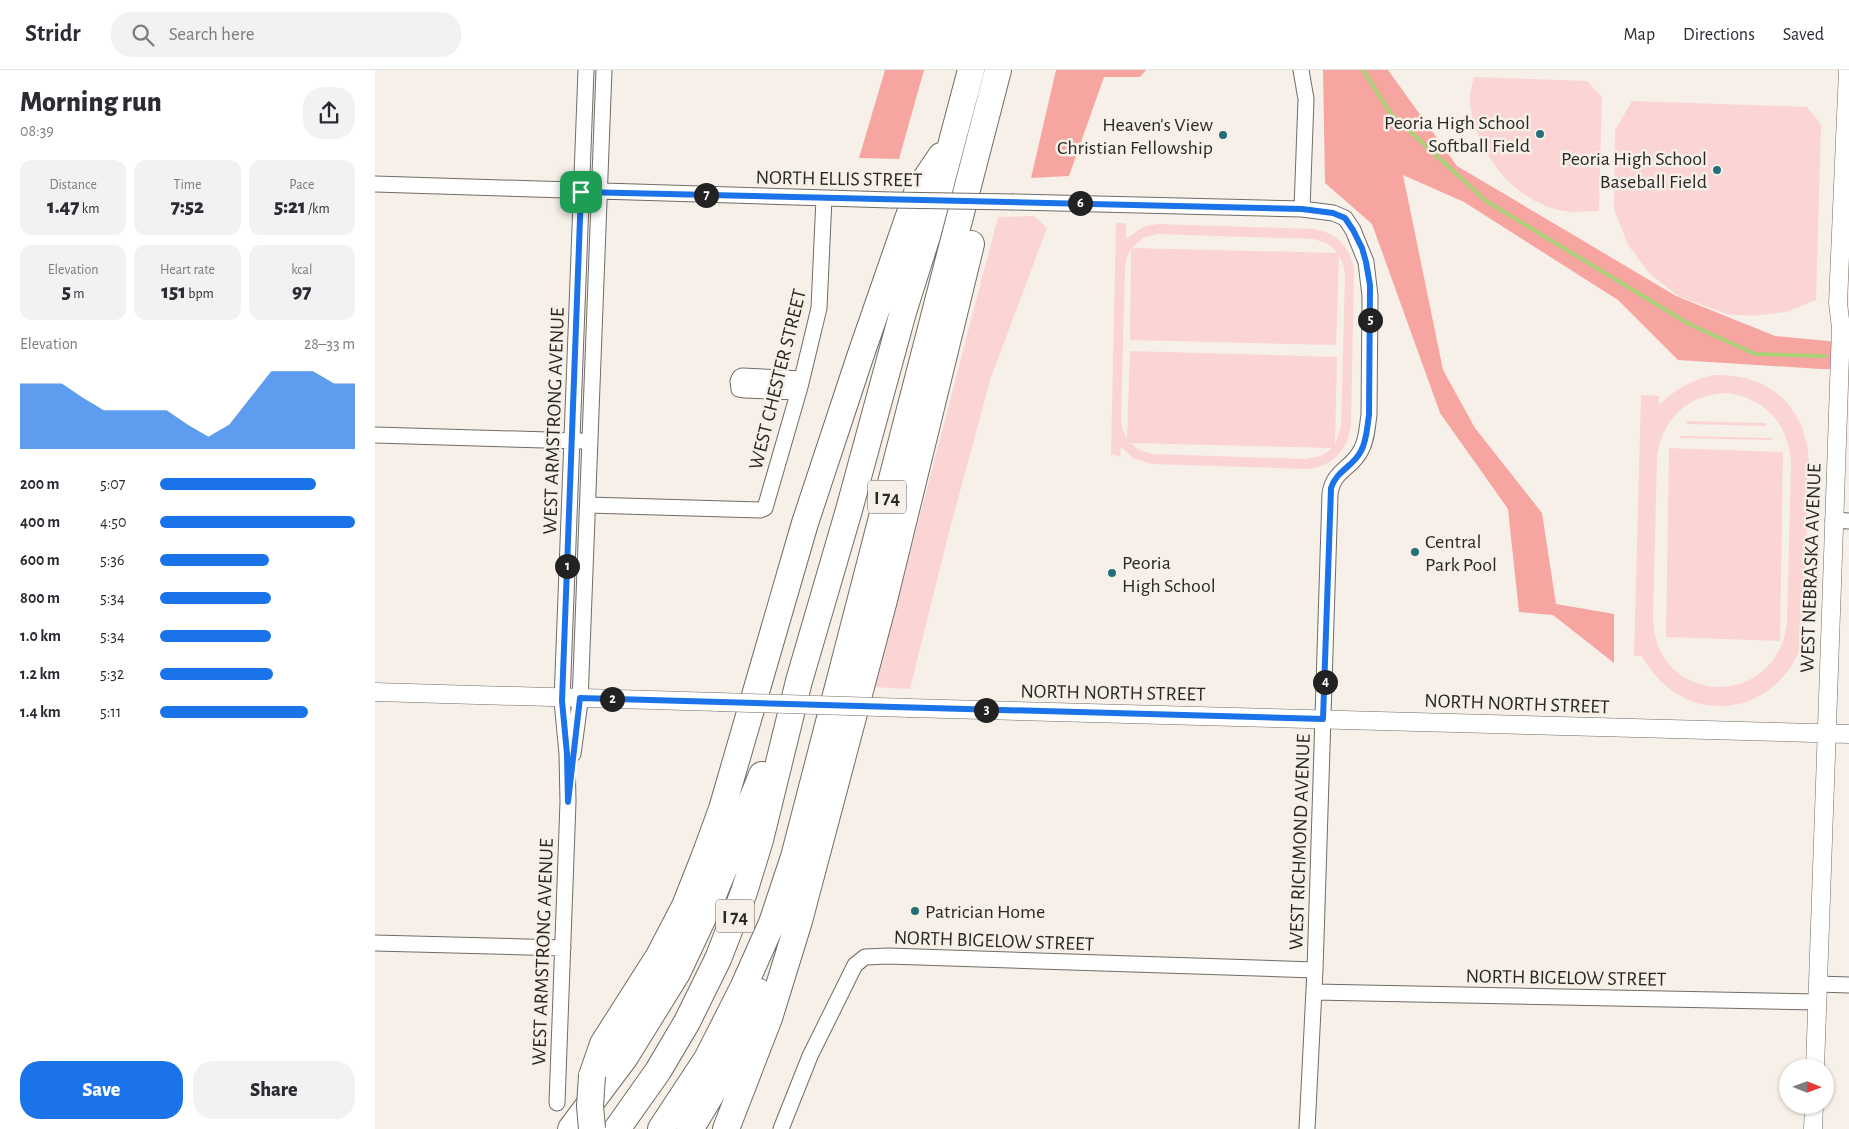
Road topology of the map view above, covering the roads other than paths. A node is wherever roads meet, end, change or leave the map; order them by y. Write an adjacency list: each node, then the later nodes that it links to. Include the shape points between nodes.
1 (586, 70): 9 (street, WEST ARMSTRONG AVENUE)
2 (604, 70): 10 (street, WEST ARMSTRONG AVENUE)
3 (971, 70): 7 (highway, I 74)
4 (999, 70): 27 (highway, I 74, via 793,857); 43 (highway, via 991,160 884,600 785,969)
5 (1301, 70): 13 (street, via 1306,99)
6 (1848, 70): 11 (street, WEST NEBRASKA AVENUE)
7 (952, 141): 19 (highway, I 74); 39 (highway, bridge, via 918,190 890,270 800,540 722,809 694,883 659,956 603,1044 590,1097)
8 (375, 184): 9 (street, NORTH ELLIS STREET)
9 (581, 192): 10 (street, NORTH ELLIS STREET); 15 (street, WEST ARMSTRONG AVENUE)
10 (599, 192): 12 (street, NORTH ELLIS STREET); 16 (street, WEST ARMSTRONG AVENUE)
11 (1846, 192): 18 (street, WEST NEBRASKA AVENUE, via 1838,305 1841,328)
12 (824, 198): 13 (street, NORTH ELLIS STREET, bridge); 17 (street, WEST CHESTER STREET, via 820,296 800,386 765,508)
13 (1302, 209): 23 (street, WEST RICHMOND AVENUE, via 1345,218 1362,248 1370,285 1366,434 1361,451 1333,481 1329,494)
14 (375, 435): 15 (street)
15 (573, 440): 16 (street); 21 (street, WEST ARMSTRONG AVENUE)
16 (590, 441): 17 (street, WEST ARMSTRONG AVENUE)
17 (588, 505): 22 (street, WEST ARMSTRONG AVENUE)
18 (1841, 520): 24 (street, WEST NEBRASKA AVENUE)
19 (799, 681): 38 (highway, via 717,887 680,966 635,1042); 40 (highway, I 74, via 760,840 727,938 672,1050)
20 (375, 692): 21 (street, NORTH NORTH STREET)
21 (562, 698): 22 (street, NORTH NORTH STREET); 26 (street, WEST ARMSTRONG AVENUE)
22 (580, 698): 23 (street, NORTH NORTH STREET, bridge); 26 (street, WEST ARMSTRONG AVENUE)
23 (1323, 719): 24 (street, NORTH NORTH STREET); 30 (street, WEST RICHMOND AVENUE)
24 (1826, 734): 25 (street, NORTH NORTH STREET); 31 (street, WEST NEBRASKA AVENUE)
25 (1849, 734)
26 (568, 802): 29 (street, WEST ARMSTRONG AVENUE)
27 (772, 923): 41 (highway, I 74, via 707,1059); 42 (highway, via 764,979 747,1024 710,1098)
28 (375, 943): 29 (street)
29 (563, 948): 36 (street, WEST ARMSTRONG AVENUE)
30 (1315, 970): 33 (street, WEST RICHMOND AVENUE); 44 (street, NORTH BIGELOW STREET, via 865,957 855,965 829,1017)
31 (1818, 984): 32 (street); 34 (street, WEST NEBRASKA AVENUE)
32 (1849, 985)
33 (1314, 992): 34 (street, NORTH BIGELOW STREET); 45 (street, WEST RICHMOND AVENUE)
34 (1817, 1002): 35 (street, WEST NEBRASKA AVENUE)
35 (1815, 1059)
36 (557, 1103)
37 (1814, 1114): 46 (street)
38 (571, 1129)
39 (592, 1129)
40 (617, 1129)
41 (661, 1129)
42 (690, 1129)
43 (725, 1129)
44 (781, 1129)
45 (1307, 1129)
46 (1813, 1129)

